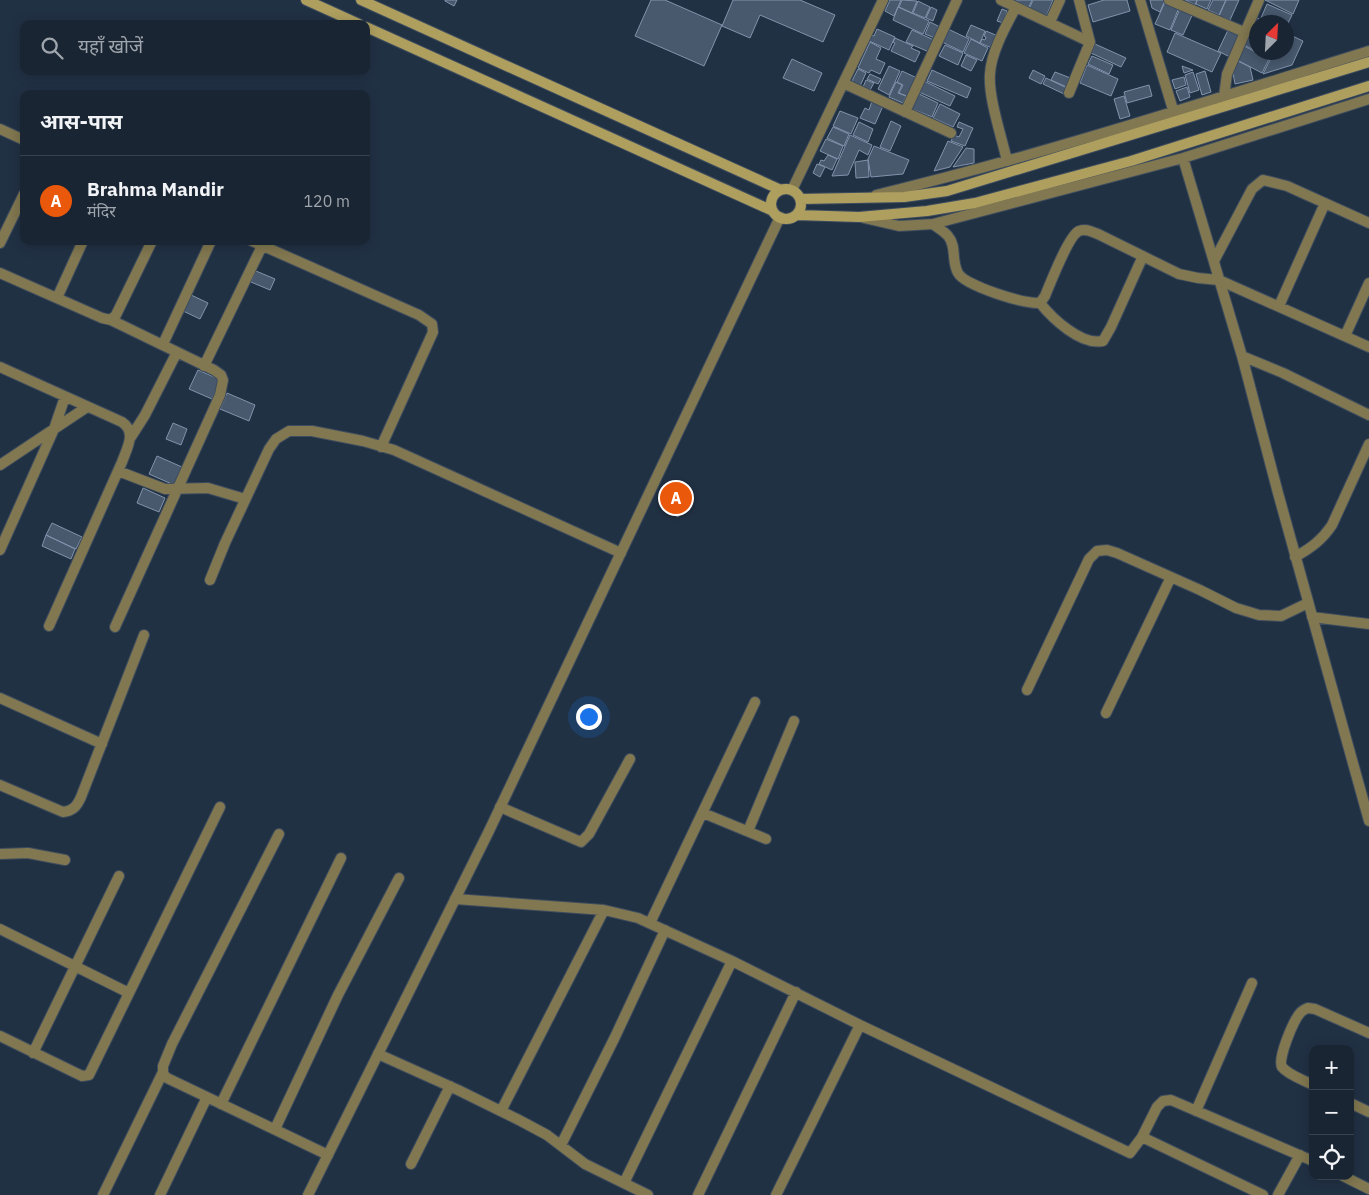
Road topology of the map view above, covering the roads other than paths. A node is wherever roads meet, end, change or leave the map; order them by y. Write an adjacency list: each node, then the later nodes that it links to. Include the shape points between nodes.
1 (306, 0): 12 (main road)
2 (361, 0): 31 (main road)
3 (883, 0): 19 (street)
4 (957, 0): 24 (street)
5 (1002, 0): 11 (street)
6 (1060, 0): 13 (street)
7 (1079, 0): 16 (street)
8 (1140, 0): 25 (street)
9 (1169, 0): 15 (street)
10 (1259, 0): 15 (street)
11 (1016, 7): 13 (street); 30 (street, via 1002,35 989,76)
12 (350, 20)
13 (1050, 22): 16 (street)
14 (370, 29): 37 (main road)
15 (1244, 32): 22 (street, via 1227,74)
16 (1090, 42): 21 (street)
17 (1369, 51): 22 (street)
18 (1369, 62): 33 (main road, via 947,191 904,197)
19 (843, 83): 24 (street); 32 (street)
20 (1369, 86): 39 (main road, via 1131,161 974,203)
21 (1069, 93)
22 (1224, 96): 25 (street)
23 (1369, 99): 29 (street)
24 (905, 112): 27 (street)
25 (1174, 112): 30 (street)
26 (0, 129): 28 (street)
27 (951, 133)
28 (20, 138)
29 (1184, 158): 41 (street); 48 (street)
30 (1007, 161): 33 (street)
31 (780, 190): 32 (main road); 37 (main road, via 772,198)
32 (792, 190): 34 (main road)
33 (870, 197): 34 (main road)
34 (800, 198): 38 (main road)
35 (20, 202): 42 (street)
36 (1325, 203): 40 (street); 48 (street, via 1287,186 1263,180 1252,189); 54 (street)
37 (776, 214): 38 (main road, via 786,219); 75 (street)
38 (797, 215): 39 (main road)
39 (859, 217): 41 (street, via 899,226)
40 (1369, 223)
41 (933, 224): 53 (street, via 949,236 953,244 959,276 1011,299)
42 (0, 243)
43 (81, 245): 52 (street)
44 (150, 245): 55 (street)
45 (209, 245): 57 (street)
46 (262, 246): 61 (street); 69 (street, via 432,324 433,332)
47 (1143, 256): 50 (street, via 1179,274); 53 (street, via 1090,231 1078,231 1070,240); 53 (street, via 1103,341 1091,340 1063,326)
48 (1214, 261): 50 (street)
49 (0, 273): 52 (street)
50 (1219, 280): 54 (street); 60 (street)
51 (1369, 283): 56 (street)
52 (57, 298): 55 (street)
53 (1040, 303)
54 (1279, 306): 56 (street)
55 (111, 320): 57 (street)
56 (1345, 336): 58 (street)
57 (163, 344): 59 (street)
58 (1369, 347)
59 (177, 352): 61 (street); 67 (street)
60 (1242, 356): 65 (street); 76 (street)
61 (204, 366): 72 (street, via 221,375 220,395)
62 (0, 367): 63 (street)
63 (64, 397): 64 (street); 66 (street)
64 (87, 407): 66 (street); 67 (street, via 127,425)
65 (1369, 415)
66 (54, 428): 70 (street); 74 (street)
67 (131, 438): 71 (street)
68 (1369, 444): 76 (street, via 1332,525 1314,546)
69 (380, 447): 73 (street, via 336,435 289,431 276,439 269,449); 75 (street, via 394,450)
70 (0, 465)
71 (118, 471): 72 (street, via 153,485); 82 (street)
72 (177, 490): 73 (street, via 208,488); 83 (street)
73 (245, 499): 78 (street)
74 (0, 550)
75 (621, 553): 94 (street)
76 (1295, 557): 79 (street)
77 (1171, 577): 79 (street, via 1236,608 1259,615 1281,616); 85 (street, via 1117,553 1097,551 1089,559); 88 (street)
78 (210, 580)
79 (1308, 603): 80 (street)
80 (1312, 616): 81 (street); 96 (street)
81 (1369, 624)
82 (50, 626)
83 (115, 627)
84 (144, 635): 90 (street)
85 (1027, 690)
86 (0, 698): 90 (street)
87 (755, 702): 95 (street)
88 (1106, 713)
89 (794, 720): 97 (street)
90 (102, 744): 92 (street, via 81,797 70,812 63,812)
91 (630, 759): 94 (street, via 589,834 581,842)
92 (0, 785)
93 (220, 807): 114 (street)
94 (500, 807): 105 (street)
95 (703, 813): 97 (street); 107 (street)
96 (1369, 821)
97 (748, 832): 99 (street)
98 (279, 834): 120 (street, via 172,1044)
99 (766, 839)
100 (0, 854): 102 (street, via 28,853)
101 (341, 858): 124 (street)
102 (65, 860)
103 (119, 876): 111 (street)
104 (399, 878): 129 (street, via 338,995)
105 (455, 899): 106 (street); 119 (street)
106 (604, 910): 107 (street); 126 (street)
107 (650, 923): 109 (street)
108 (0, 929): 111 (street)
109 (665, 930): 110 (street); 131 (street)
110 (732, 961): 113 (street); 137 (street)
111 (75, 966): 114 (street); 118 (street)
112 (1252, 983): 127 (street)
113 (796, 992): 115 (street); 143 (street)
114 (129, 993): 118 (street, via 86,1077)
115 (860, 1025): 130 (street, via 1122,1151 1130,1154); 144 (street)
116 (1369, 1034): 121 (street, via 1315,1009 1300,1012 1280,1061 1292,1075)
117 (0, 1036): 118 (street)
118 (33, 1052)
119 (378, 1054): 122 (street); 132 (street)
120 (163, 1072): 123 (street, via 166,1078); 139 (street)
121 (1309, 1083)
122 (450, 1086): 126 (street); 135 (street)
123 (207, 1097): 124 (street); 140 (street)
124 (221, 1104): 129 (street)
125 (1354, 1105): 128 (street)
126 (501, 1111): 131 (street)
127 (1196, 1111): 130 (street, via 1171,1100 1163,1101); 133 (street)
128 (1369, 1112)
129 (275, 1130): 132 (street)
130 (1142, 1137): 145 (street)
131 (561, 1145): 137 (street, via 585,1164)
132 (328, 1155): 141 (street)
133 (1300, 1155): 134 (street); 146 (street)
134 (1309, 1159)
135 (411, 1164)
136 (1351, 1180): 138 (street)
137 (624, 1183): 142 (street)
138 (1369, 1189)
139 (103, 1195)
140 (160, 1195)
141 (308, 1195)
142 (648, 1195)
143 (698, 1195)
144 (776, 1195)
145 (1263, 1195)
146 (1278, 1195)

